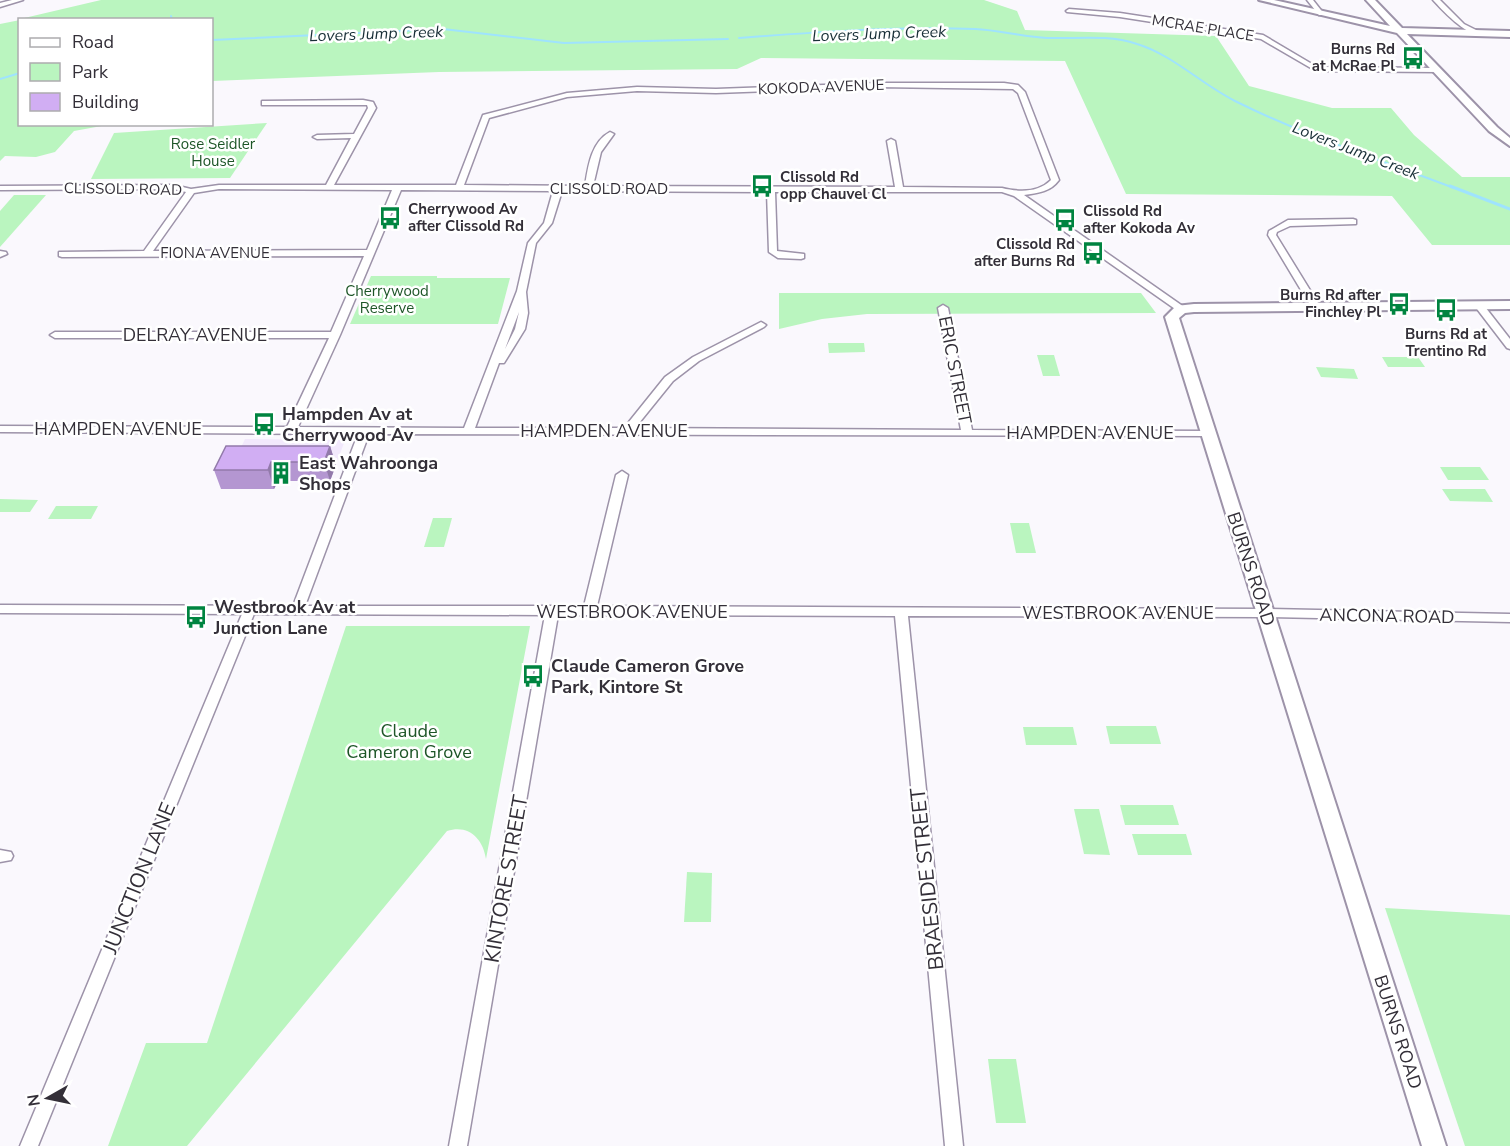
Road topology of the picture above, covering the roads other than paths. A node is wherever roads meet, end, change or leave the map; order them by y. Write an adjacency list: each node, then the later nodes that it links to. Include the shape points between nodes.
1 (20, 0): 6 (street)
2 (1263, 0): 8 (main road)
3 (1310, 0): 8 (street)
4 (1370, 0): 9 (main road)
5 (1437, 0): 11 (street)
6 (0, 4)
7 (1069, 11): 14 (street, MCRAE PLACE, via 1263,37 1316,69)
8 (1321, 14): 10 (main road)
9 (1387, 17): 10 (main road); 12 (main road)
10 (1358, 23): 12 (main road)
11 (1462, 29): 12 (main road); 13 (main road, via 1481,34)
12 (1399, 31): 14 (main road)
13 (1510, 34)
14 (1437, 70): 16 (main road)
15 (265, 104): 19 (street, via 370,104 372,108)
16 (1493, 129): 17 (main road); 22 (main road)
17 (1510, 130)
18 (610, 134): 28 (street, via 594,156)
19 (355, 136): 20 (street); 24 (street)
20 (317, 137)
21 (891, 141): 30 (street)
22 (1510, 143)
23 (0, 188): 31 (street, CLISSOLD ROAD, via 174,187)
24 (328, 188): 25 (street, CLISSOLD ROAD); 31 (street, CLISSOLD ROAD)
25 (397, 189): 26 (street, CLISSOLD ROAD); 35 (street)
26 (459, 189): 27 (street, CLISSOLD ROAD); 32 (street, KOKODA AVENUE, via 486,117 567,95 626,90 1004,85 1021,92 1055,180 1041,190)
27 (558, 189): 28 (street, CLISSOLD ROAD); 50 (street, via 548,223 532,243 522,291 524,309 519,337 488,379)
28 (589, 189): 29 (street, CLISSOLD ROAD)
29 (771, 189): 30 (street, CLISSOLD ROAD); 37 (street, via 772,252)
30 (899, 189): 32 (street, CLISSOLD ROAD, via 992,189)
31 (191, 191): 34 (street)
32 (1017, 194): 42 (street, CLISSOLD ROAD)
33 (1353, 222): 41 (street, via 1288,223 1272,235)
34 (147, 253): 35 (street, FIONA AVENUE); 36 (street, FIONA AVENUE)
35 (368, 253): 45 (street)
36 (62, 254)
37 (801, 256)
38 (1479, 305): 39 (main road); 41 (main road); 46 (street)
39 (1510, 305)
40 (943, 308): 52 (street, ERIC STREET)
41 (1316, 308): 42 (main road)
42 (1181, 309): 53 (main road, BURNS ROAD, via 1172,317)
43 (761, 325): 51 (street, via 696,359 669,379)
44 (55, 335): 45 (street, DELRAY AVENUE)
45 (334, 335): 48 (street)
46 (1510, 346)
47 (0, 429): 48 (street, HAMPDEN AVENUE)
48 (291, 430): 49 (street, HAMPDEN AVENUE)
49 (365, 430): 50 (street, HAMPDEN AVENUE); 57 (street)
50 (468, 431): 51 (street, HAMPDEN AVENUE)
51 (627, 431): 52 (street, HAMPDEN AVENUE)
52 (966, 433): 53 (street, HAMPDEN AVENUE)
53 (1208, 434): 61 (main road, BURNS ROAD)
54 (622, 476): 59 (street)
55 (0, 609): 56 (street, WESTBROOK AVENUE)
56 (250, 610): 57 (street, WESTBROOK AVENUE); 63 (street, JUNCTION LANE)
57 (297, 611): 58 (street, WESTBROOK AVENUE)
58 (552, 612): 59 (street, WESTBROOK AVENUE); 64 (street, KINTORE STREET)
59 (589, 612): 60 (street, WESTBROOK AVENUE)
60 (901, 613): 61 (street, WESTBROOK AVENUE); 65 (street, BRAESIDE STREET)
61 (1264, 613): 62 (street, ANCONA ROAD); 66 (main road, BURNS ROAD)
62 (1510, 618)
63 (29, 1146)
64 (458, 1146)
65 (954, 1146)
66 (1434, 1146)

